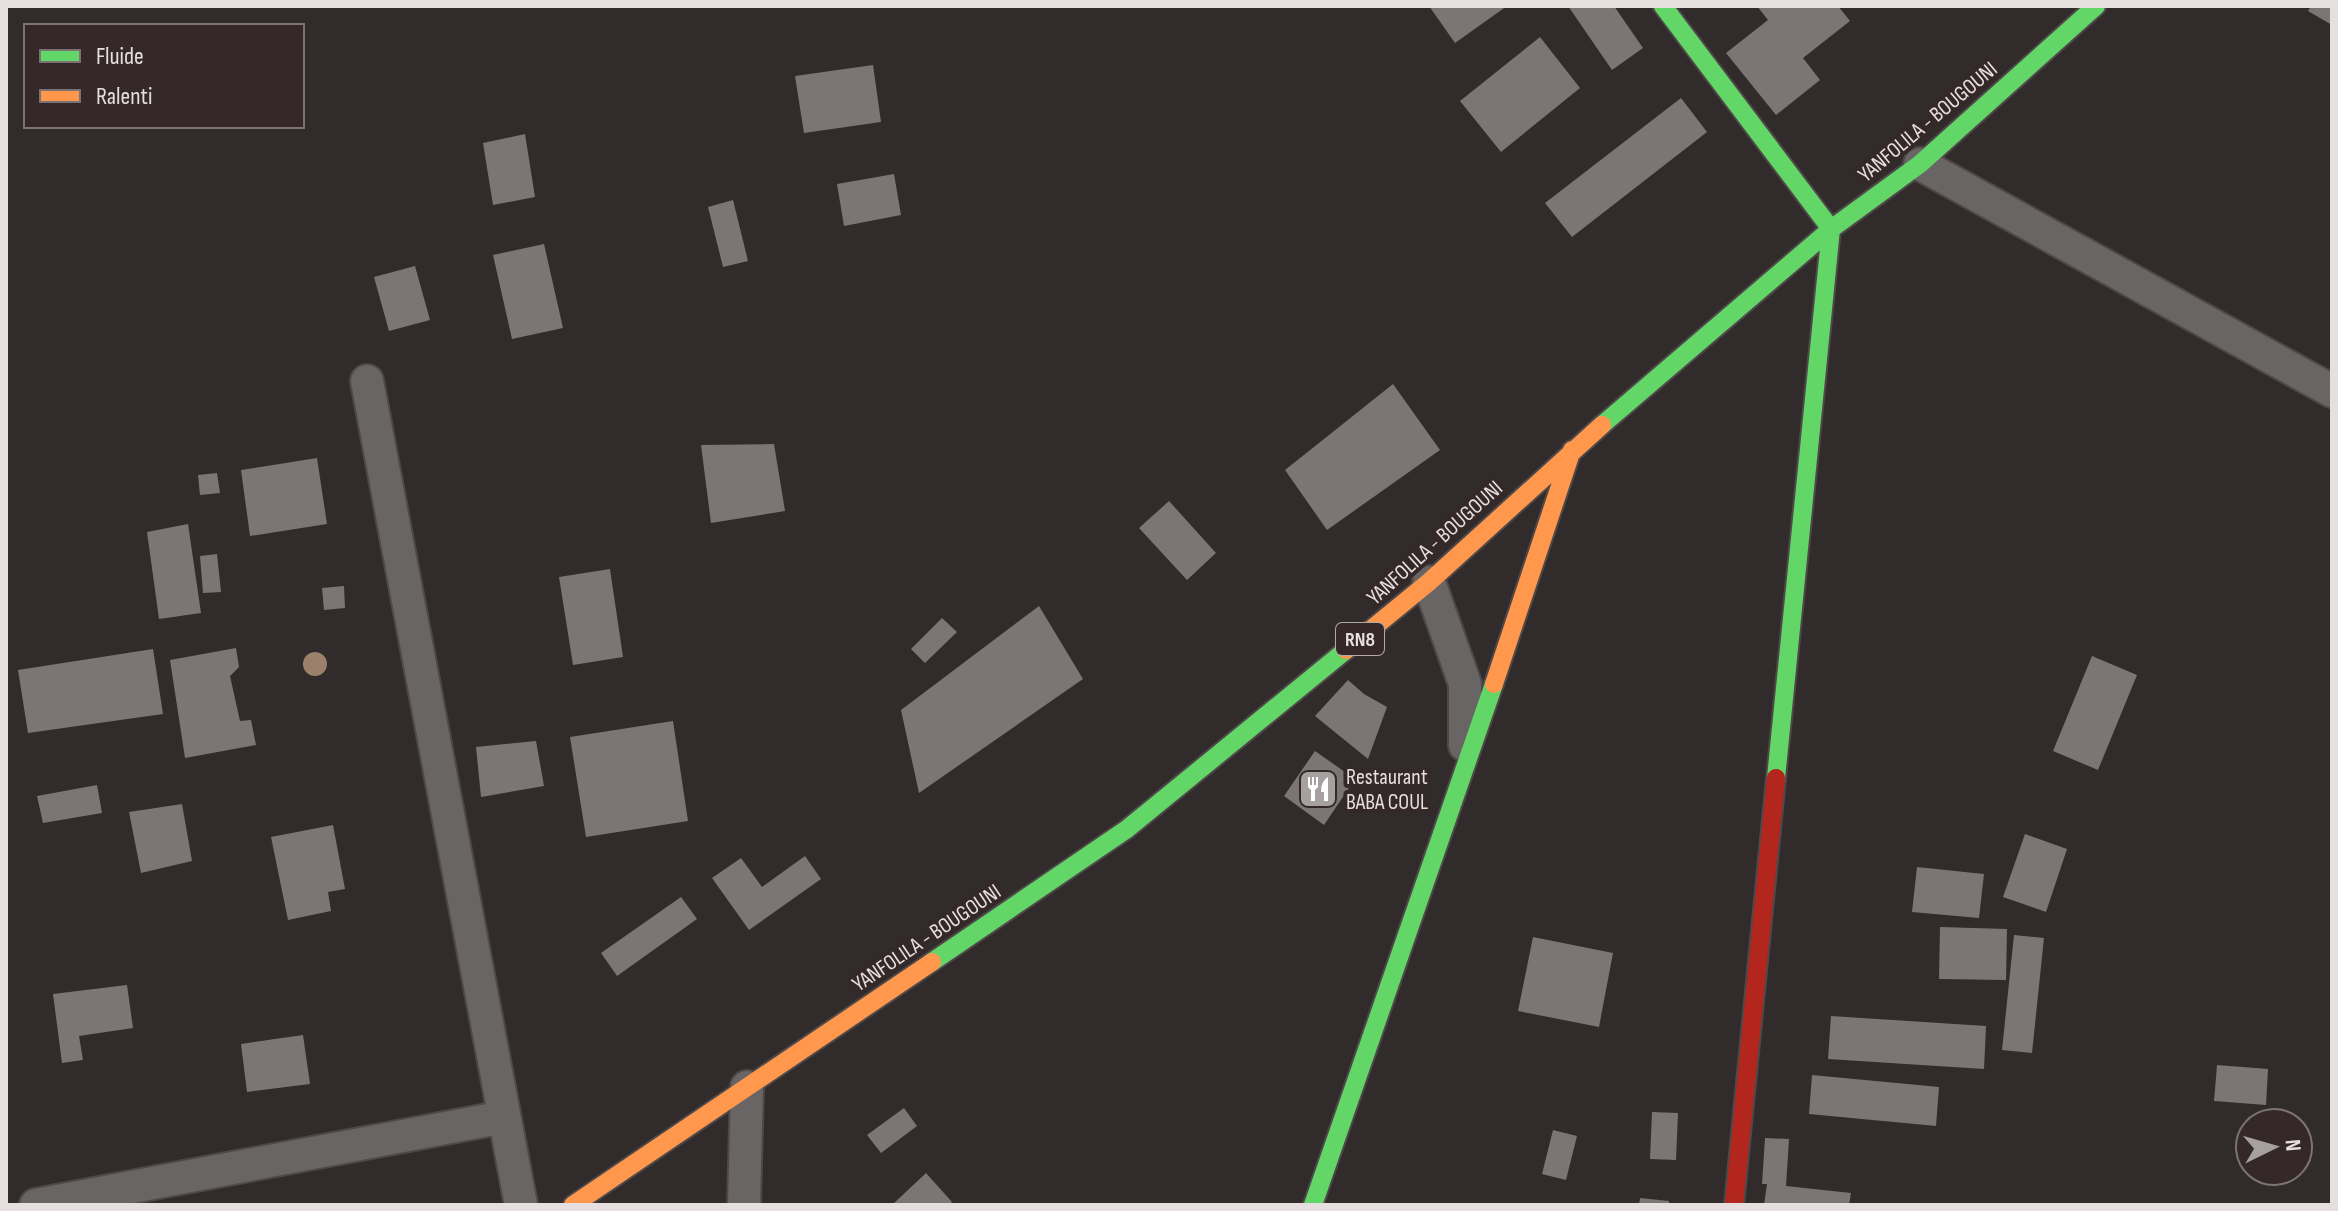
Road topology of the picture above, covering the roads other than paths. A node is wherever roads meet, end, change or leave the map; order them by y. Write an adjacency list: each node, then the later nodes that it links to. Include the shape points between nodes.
1 (1663, 6): 4 (street)
2 (2096, 6): 3 (street, YANFOLILA - BOUGOUNI / RN8)
3 (1920, 164): 4 (street, YANFOLILA - BOUGOUNI / RN8); 6 (street)
4 (1831, 229): 7 (street, YANFOLILA - BOUGOUNI / RN8); 17 (street)
5 (367, 381): 11 (street)
6 (2332, 391)
7 (1572, 450): 8 (street, YANFOLILA - BOUGOUNI / RN8); 9 (street)
8 (1429, 582): 9 (street, via 1465,684); 10 (street, YANFOLILA - BOUGOUNI / RN8, via 1127,829)
9 (1465, 771): 16 (street)
10 (747, 1087): 14 (street, YANFOLILA - BOUGOUNI / RN8); 15 (street)
11 (504, 1117): 12 (street); 13 (street)
12 (36, 1205)
13 (521, 1205)
14 (573, 1205)
15 (744, 1205)
16 (1313, 1205)
17 (1734, 1205)

